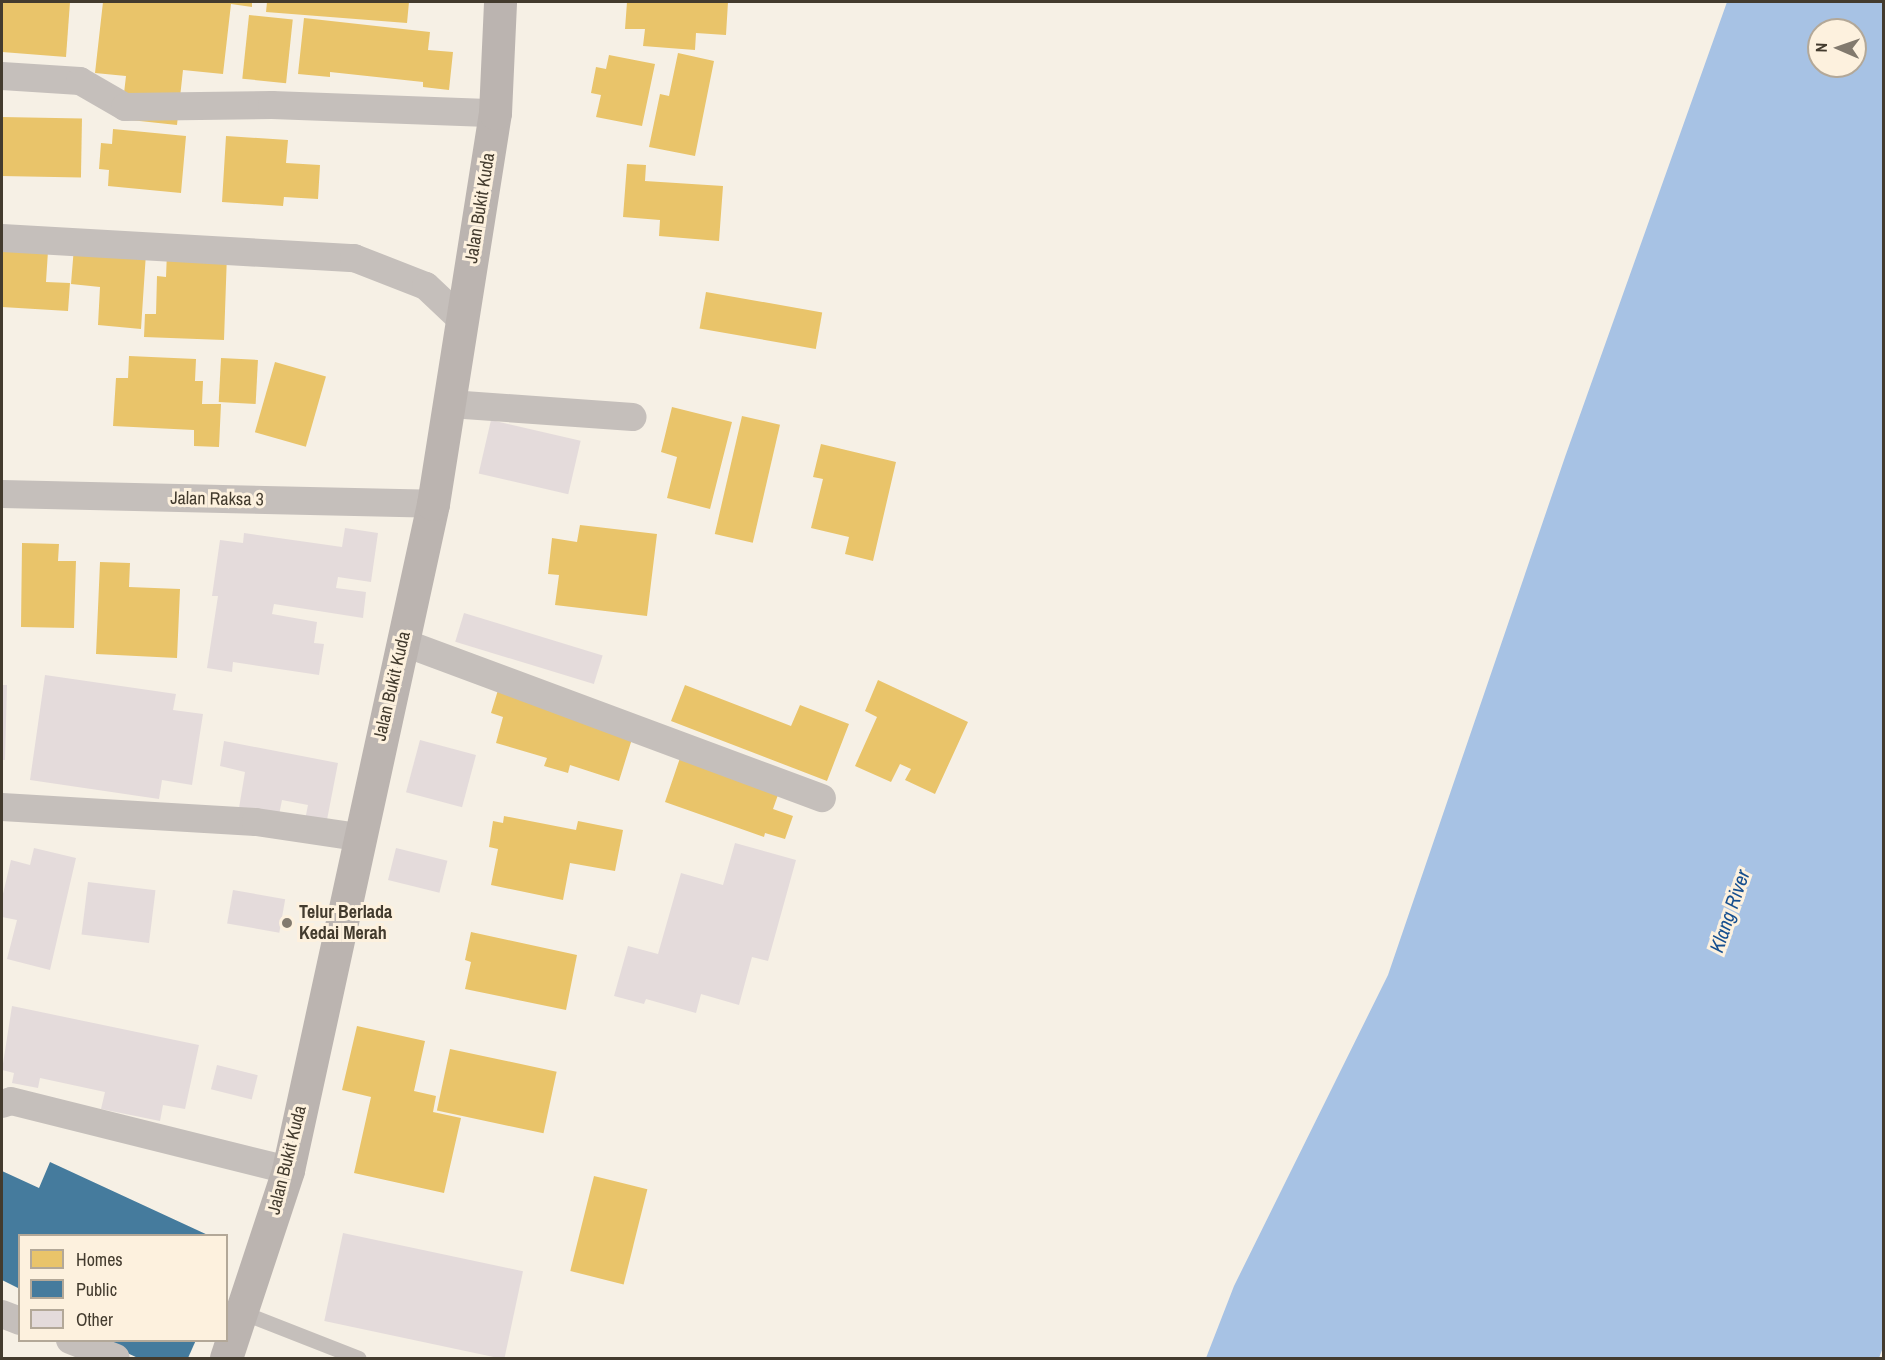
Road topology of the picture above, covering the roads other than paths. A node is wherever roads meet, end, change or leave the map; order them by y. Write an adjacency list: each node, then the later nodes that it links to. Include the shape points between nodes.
1 (500, 2): 3 (street, Jalan Bukit Kuda)
2 (2, 75): 3 (street, via 80,81 125,107 272,105)
3 (495, 113): 5 (street, Jalan Bukit Kuda)
4 (2, 238): 5 (street, via 354,258 426,286)
5 (463, 321): 6 (street, Jalan Bukit Kuda)
6 (450, 404): 7 (street); 9 (street, Jalan Bukit Kuda)
7 (633, 417)
8 (2, 494): 9 (street, Jalan Raksa 3)
9 (433, 504): 10 (street, Jalan Bukit Kuda)
10 (402, 642): 11 (street); 13 (street, Jalan Bukit Kuda)
11 (822, 798)
12 (2, 807): 13 (street, via 256,822)
13 (357, 837): 15 (street, Jalan Bukit Kuda)
14 (2, 1104): 15 (street, via 11,1101)
15 (288, 1170): 16 (street, Jalan Bukit Kuda)
16 (244, 1313): 21 (street, Jalan Bukit Kuda); 22 (lane)
17 (2, 1314): 18 (street)
18 (18, 1320)
19 (73, 1342): 20 (street)
20 (116, 1359)
21 (226, 1359)
22 (359, 1359)

